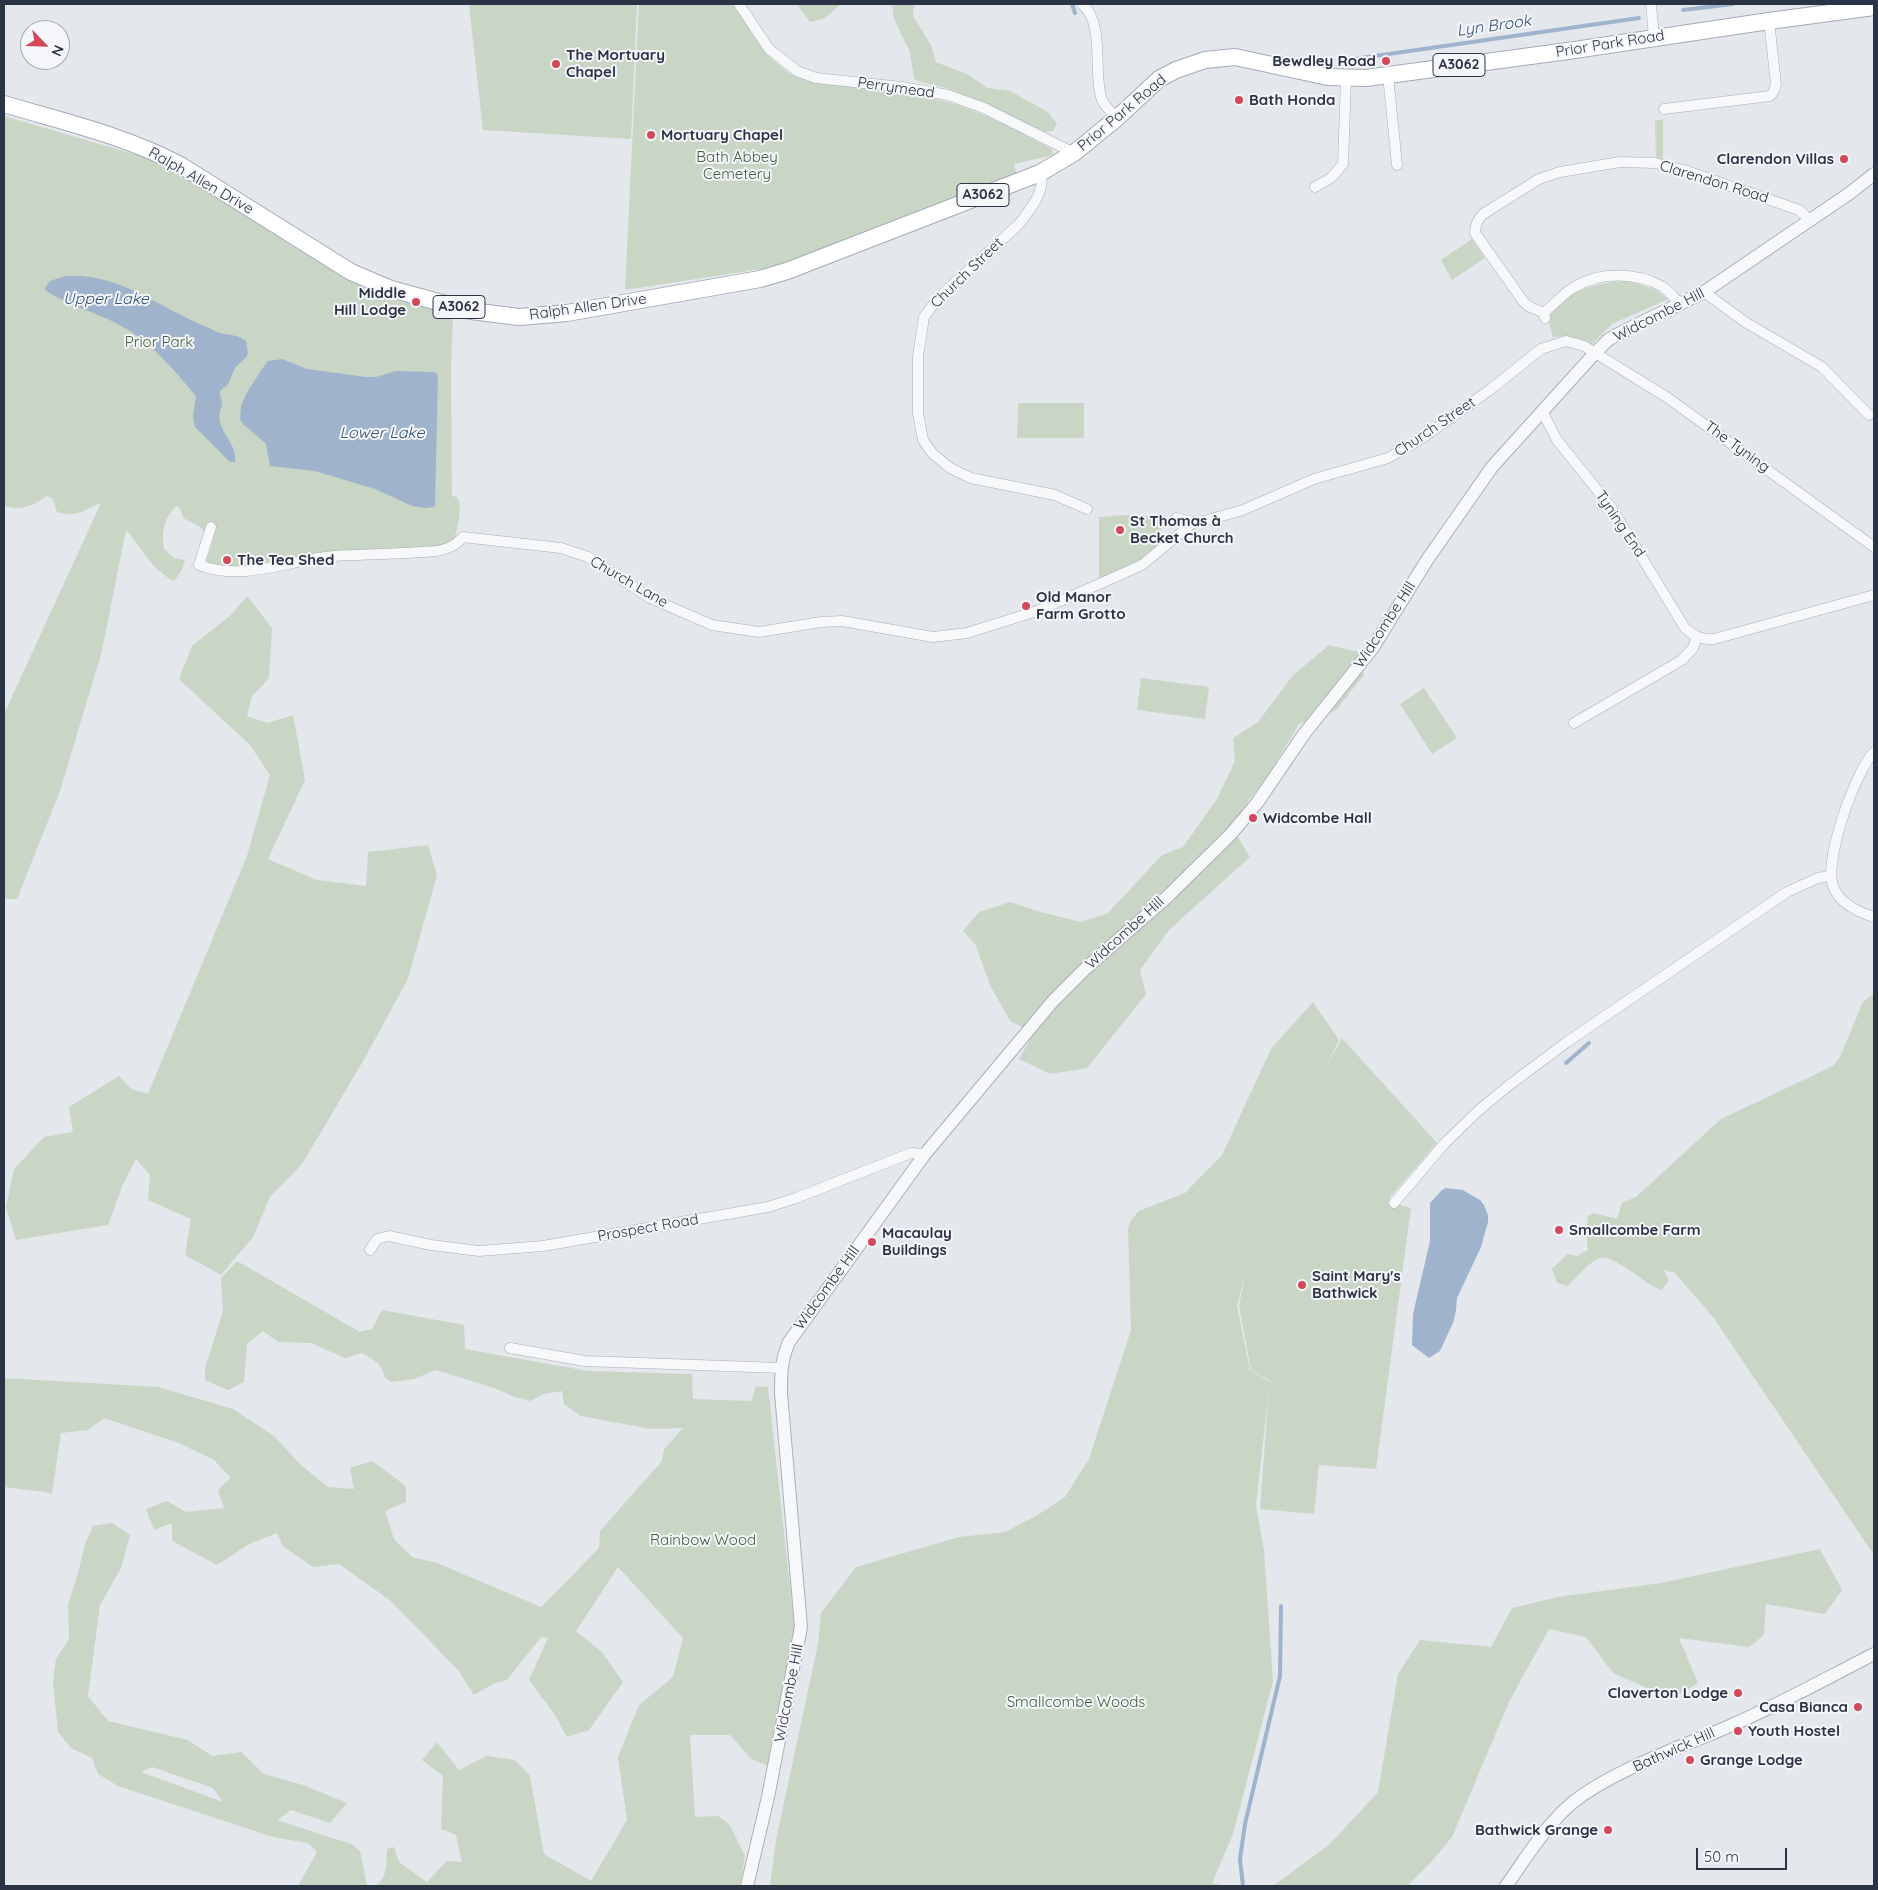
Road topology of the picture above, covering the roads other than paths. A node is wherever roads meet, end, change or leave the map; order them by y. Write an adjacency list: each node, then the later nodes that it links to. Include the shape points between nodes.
1 (739, 4): 12 (street, Perrymead, via 769,49 797,71 816,78 948,95 984,108)
2 (1651, 4): 6 (street)
3 (1088, 5): 11 (street, via 1095,23 1096,61 1103,102)
4 (1874, 7): 5 (main road, Prior Park Road / A3062)
5 (1769, 21): 6 (main road, Prior Park Road / A3062); 10 (street, via 1776,84 1770,96)
6 (1654, 37): 7 (main road, Prior Park Road / A3062)
7 (1388, 75): 8 (main road, Prior Park Road / A3062); 13 (street)
8 (1346, 78): 11 (main road, Prior Park Road / A3062, via 1236,57 1205,60 1159,79); 16 (street, via 1343,164 1331,178)
9 (4, 104): 14 (main road, Ralph Allen Drive / A3062, via 158,153 351,272 391,289 471,311 519,317 567,313 787,271)
10 (1664, 110)
11 (1118, 118): 12 (main road, Prior Park Road / A3062)
12 (1074, 153): 14 (main road, Ralph Allen Drive / A3062)
13 (1397, 165)
14 (1040, 173): 23 (street, Church Street, via 1043,182 1039,192 1019,224 938,297 924,318 918,356 918,413 923,440 932,453 950,468 971,478 1055,495)
15 (1874, 174): 17 (street, Widcombe Hill)
16 (1315, 187)
17 (1810, 220): 18 (street, Widcombe Hill); 19 (street, Clarendon Road, via 1799,210 1716,180 1655,163 1620,162 1560,172 1539,179 1483,214 1475,226 1475,233 1521,298 1545,316 1574,287 1596,278 1617,275 1642,278 1663,288)
18 (1704, 292): 19 (street, Widcombe Hill); 22 (street, via 1745,322 1822,368)
19 (1680, 303): 20 (street, Widcombe Hill, via 1608,340)
20 (1595, 353): 21 (street, Widcombe Hill); 25 (street, Church Street, via 1566,341 1541,349 1421,439 1388,458 1314,479 1243,510); 27 (street, The Tyning, via 1668,398)
21 (1542, 412): 29 (street, Tyning End, via 1557,440 1611,507 1685,628); 34 (street, Widcombe Hill, via 1492,467 1427,560 1367,656 1304,734 1242,822 1166,898 1053,1001)
22 (1869, 415)
23 (1087, 509)
24 (1176, 518): 25 (street, Church Street)
25 (1194, 522): 26 (street, Church Lane, via 1142,565 1097,585 1037,611 967,634 933,637 842,620 759,632 712,625 650,598 588,557 561,548 463,536 447,550 332,556 246,572 223,572 199,565)
26 (211, 527)
27 (1874, 547)
28 (1874, 595): 29 (street, via 1707,640)
29 (1697, 637): 30 (street, via 1693,648 1682,660)
30 (1574, 723)
31 (1874, 752): 32 (street, via 1860,772 1851,794 1832,861)
32 (1831, 876): 33 (street, via 1840,897 1852,908); 35 (street, via 1818,878 1787,892 1508,1086 1445,1143)
33 (1874, 917)
34 (925, 1154): 36 (street, Prospect Road, via 911,1153 768,1207 552,1245 479,1251 389,1236 377,1239); 38 (street, Widcombe Hill, via 797,1330 783,1355)
35 (1394, 1203)
36 (370, 1250)
37 (510, 1348): 38 (street, via 585,1361)
38 (781, 1368): 40 (street, Widcombe Hill, via 801,1627)
39 (1874, 1654): 41 (street, Bathwick Hill, via 1749,1717 1589,1791 1571,1804 1542,1836)
40 (747, 1886)
41 (1506, 1886)

